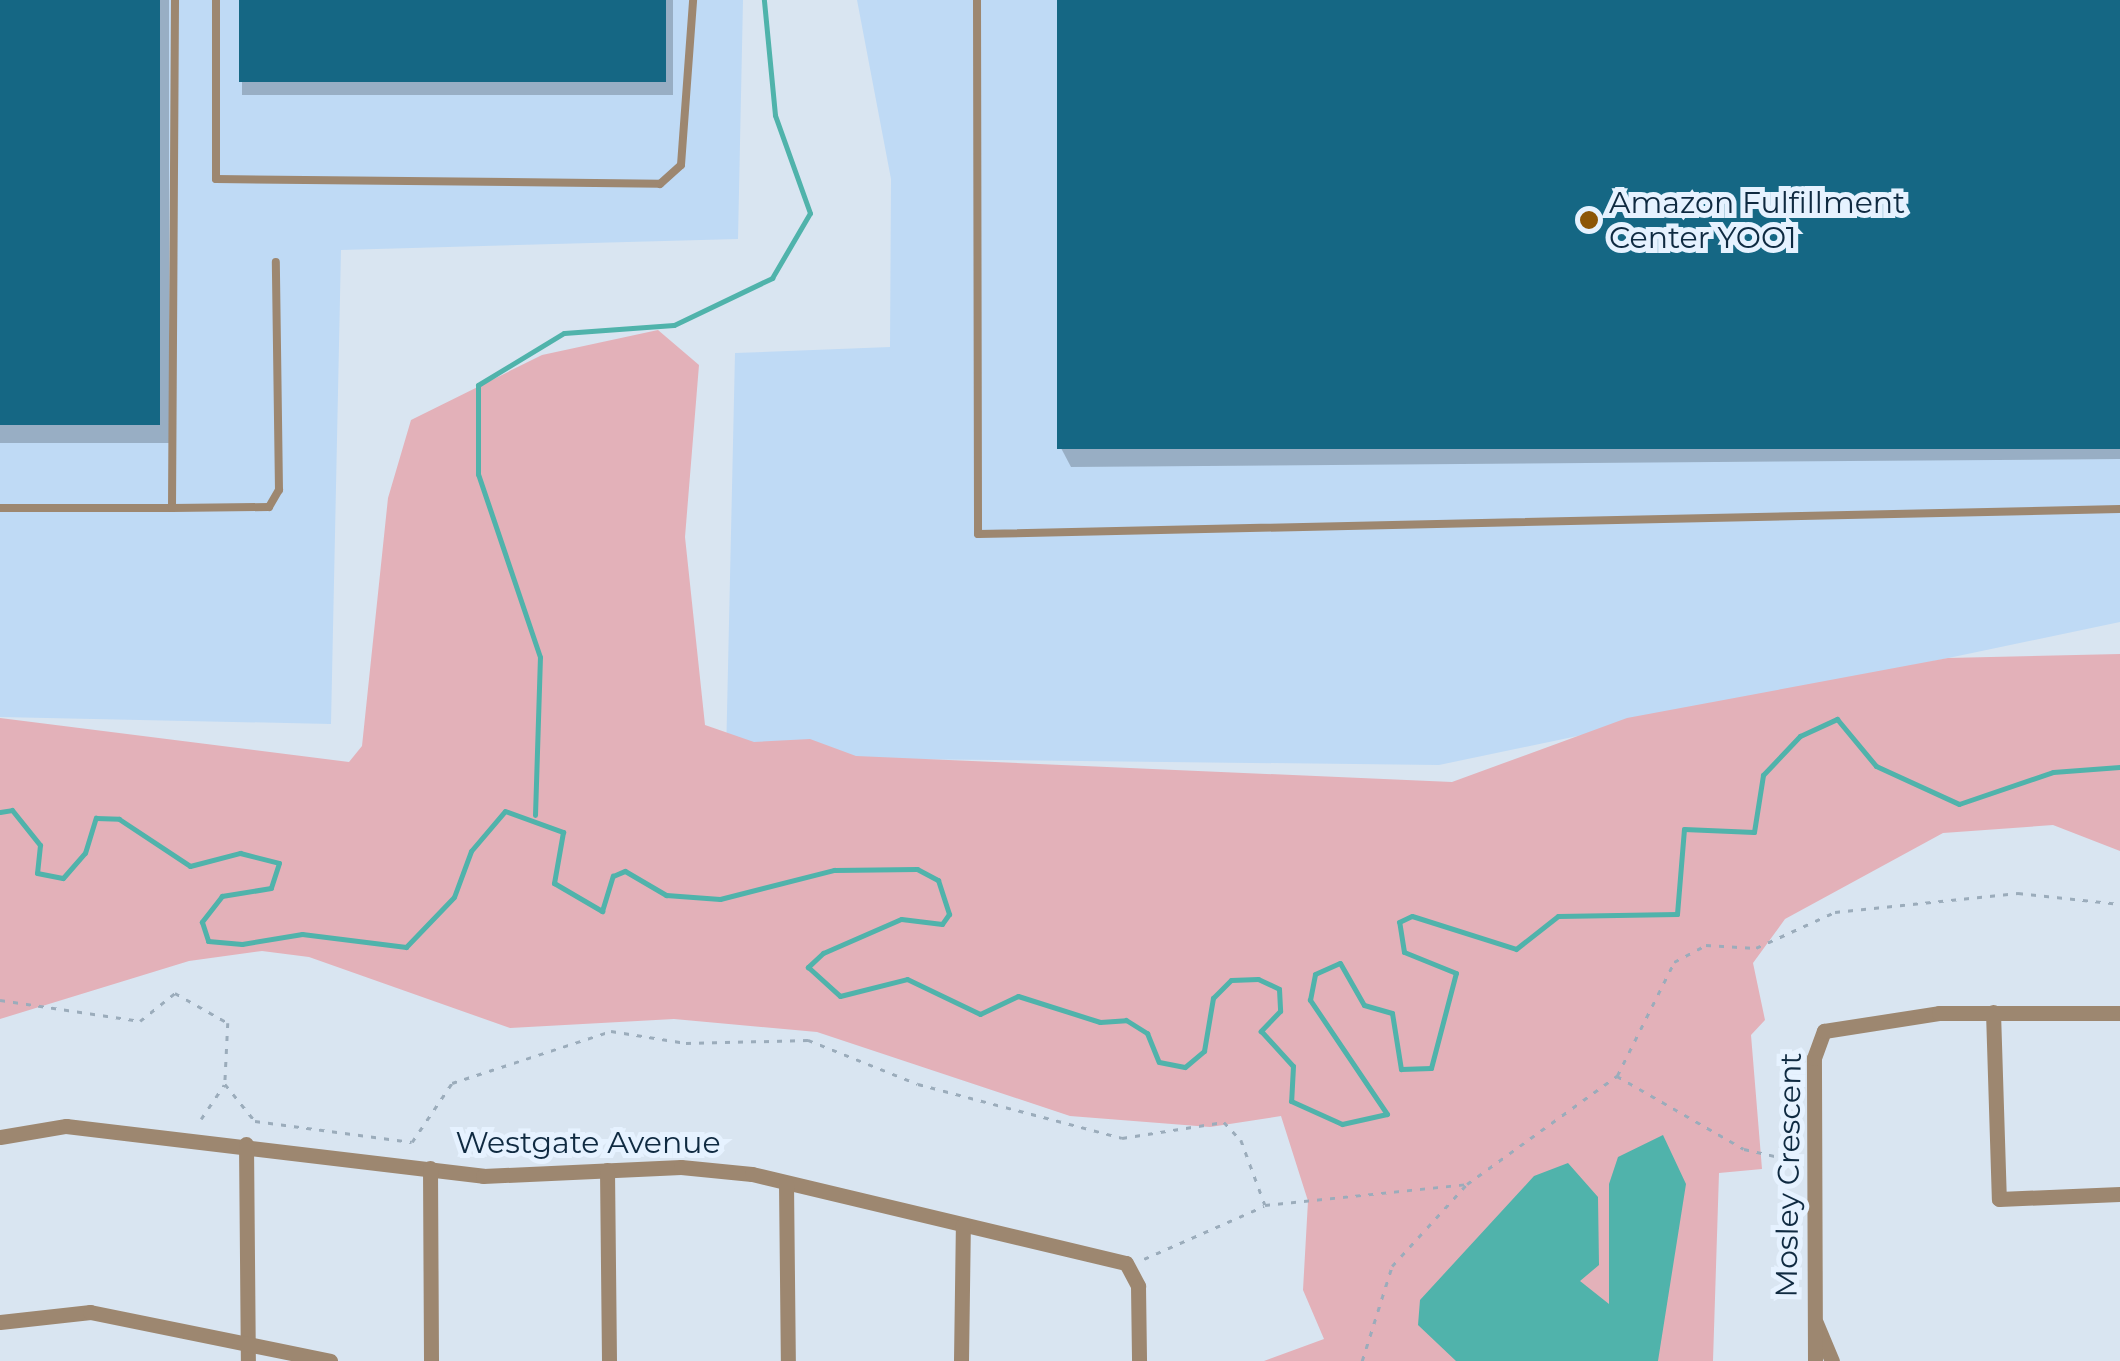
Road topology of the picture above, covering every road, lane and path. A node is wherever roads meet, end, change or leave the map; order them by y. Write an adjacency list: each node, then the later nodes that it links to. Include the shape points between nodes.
1 (175, 0): 7 (lane)
2 (216, 0): 3 (lane, via 216,179 660,184 681,165)
3 (693, 0)
4 (977, 0): 8 (lane, via 978,534)
5 (276, 262): 7 (lane, via 279,490 270,507)
6 (0, 508): 7 (lane)
7 (172, 508)
8 (2120, 509)
9 (2120, 904): 13 (path, via 2000,895 1835,912 1756,948 1706,944 1674,962)
10 (0, 1000): 14 (path, via 140,1020 175,993 206,1004 228,1023)
11 (1993, 1012): 12 (street, Mosley Crescent); 18 (street, Mosley Crescent, via 1824,1030 1815,1043); 23 (street, via 1999,1198)
12 (2120, 1013)
13 (1617, 1076): 18 (path, via 1744,1149); 22 (path)
14 (224, 1084): 15 (path); 24 (path, via 254,1121 412,1142 452,1082 610,1031 686,1043 808,1040 918,1084 1122,1138 1224,1122 1242,1140)
15 (201, 1118)
16 (0, 1137): 17 (street, Westgate Avenue, via 66,1126)
17 (246, 1144): 19 (street, Westgate Avenue); 29 (street)
18 (1814, 1160): 27 (street, Mosley Crescent)
19 (430, 1168): 20 (street, Westgate Avenue); 31 (street)
20 (608, 1170): 21 (street, Westgate Avenue, via 716,1168); 32 (street)
21 (786, 1183): 25 (street, Westgate Avenue); 33 (street)
22 (1466, 1184): 24 (path); 36 (path, via 1392,1266)
23 (2120, 1194)
24 (1265, 1205): 26 (path, via 1151,1251)
25 (963, 1225): 26 (street, Westgate Avenue); 34 (street)
26 (1134, 1269): 35 (street)
27 (1814, 1320): 37 (street, Mosley Crescent); 38 (street, Mosley Crescent)
28 (0, 1322): 29 (street, via 90,1312)
29 (248, 1352): 30 (street)
30 (330, 1361)
31 (431, 1361)
32 (609, 1361)
33 (788, 1361)
34 (962, 1361)
35 (1139, 1361)
36 (1362, 1361)
37 (1815, 1361)
38 (1832, 1361)

